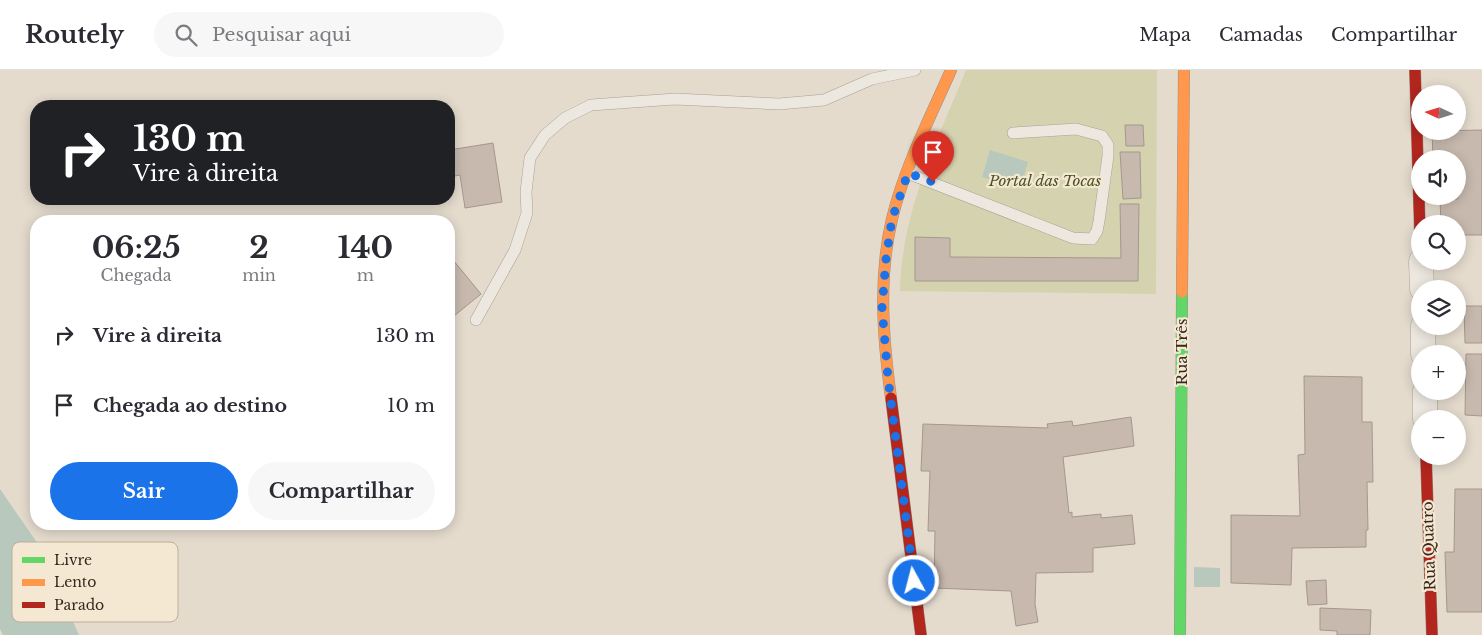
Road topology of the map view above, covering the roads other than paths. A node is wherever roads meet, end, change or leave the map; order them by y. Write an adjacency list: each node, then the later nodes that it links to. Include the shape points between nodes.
1 (915, 70): 8 (lane, via 872,80 824,100 779,104 674,99 592,105 565,118 545,135 530,158 527,213 516,250)
2 (951, 70): 6 (street)
3 (1184, 70): 11 (street, Rua Três)
4 (1416, 70): 7 (street)
5 (1013, 133): 6 (lane, via 1076,129 1102,136 1108,145 1108,156 1099,221 1092,239 1073,238)
6 (908, 173): 10 (street, via 892,219 882,308)
7 (1420, 215)
8 (476, 320)
9 (1426, 465): 12 (street, Rua Quatro)
10 (921, 635)
11 (1180, 635)
12 (1432, 635)

